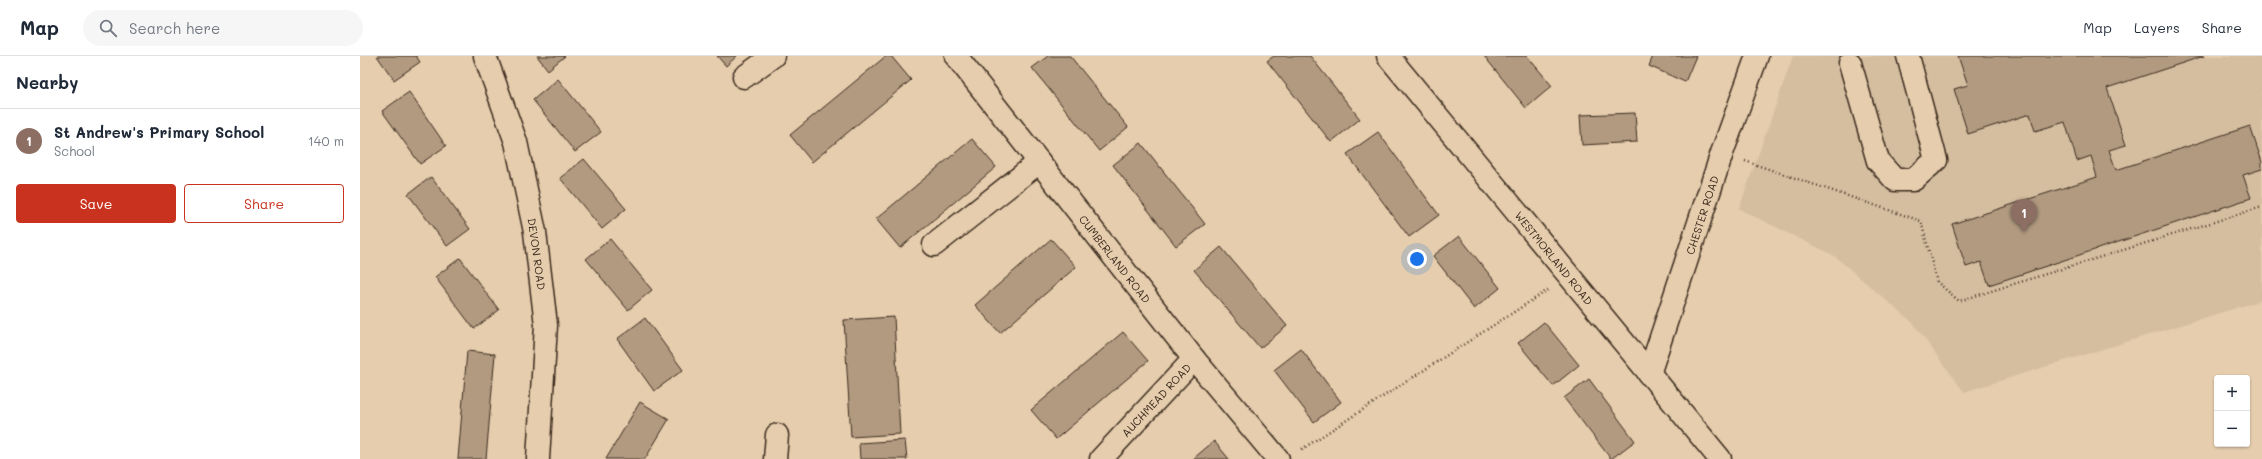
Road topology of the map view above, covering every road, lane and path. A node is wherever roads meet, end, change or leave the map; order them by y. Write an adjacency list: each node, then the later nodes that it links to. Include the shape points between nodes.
1 (485, 56): 18 (street, DEVON ROAD, via 516,142 535,232 546,325)
2 (773, 56): 8 (street)
3 (956, 56): 10 (street, CUMBERLAND ROAD)
4 (1388, 56): 13 (street, WESTMORLAND ROAD)
5 (1757, 56): 9 (street, CHESTER ROAD)
6 (1908, 56): 7 (street, via 1936,160 1913,180 1895,180 1878,161)
7 (1850, 63)
8 (744, 77)
9 (1722, 153): 11 (path, via 1921,221 1937,282 1959,301); 15 (street, CHESTER ROAD)
10 (1039, 162): 12 (street); 14 (street, CUMBERLAND ROAD)
11 (2262, 206)
12 (934, 246)
13 (1569, 277): 15 (street, WESTMORLAND ROAD); 17 (path)
14 (1194, 360): 20 (street, AUCHMEAD ROAD); 21 (street, CUMBERLAND ROAD)
15 (1649, 374): 22 (street, WESTMORLAND ROAD)
16 (777, 435): 19 (street)
17 (1298, 451)
18 (538, 459)
19 (775, 459)
20 (1101, 459)
21 (1278, 459)
22 (1720, 459)

